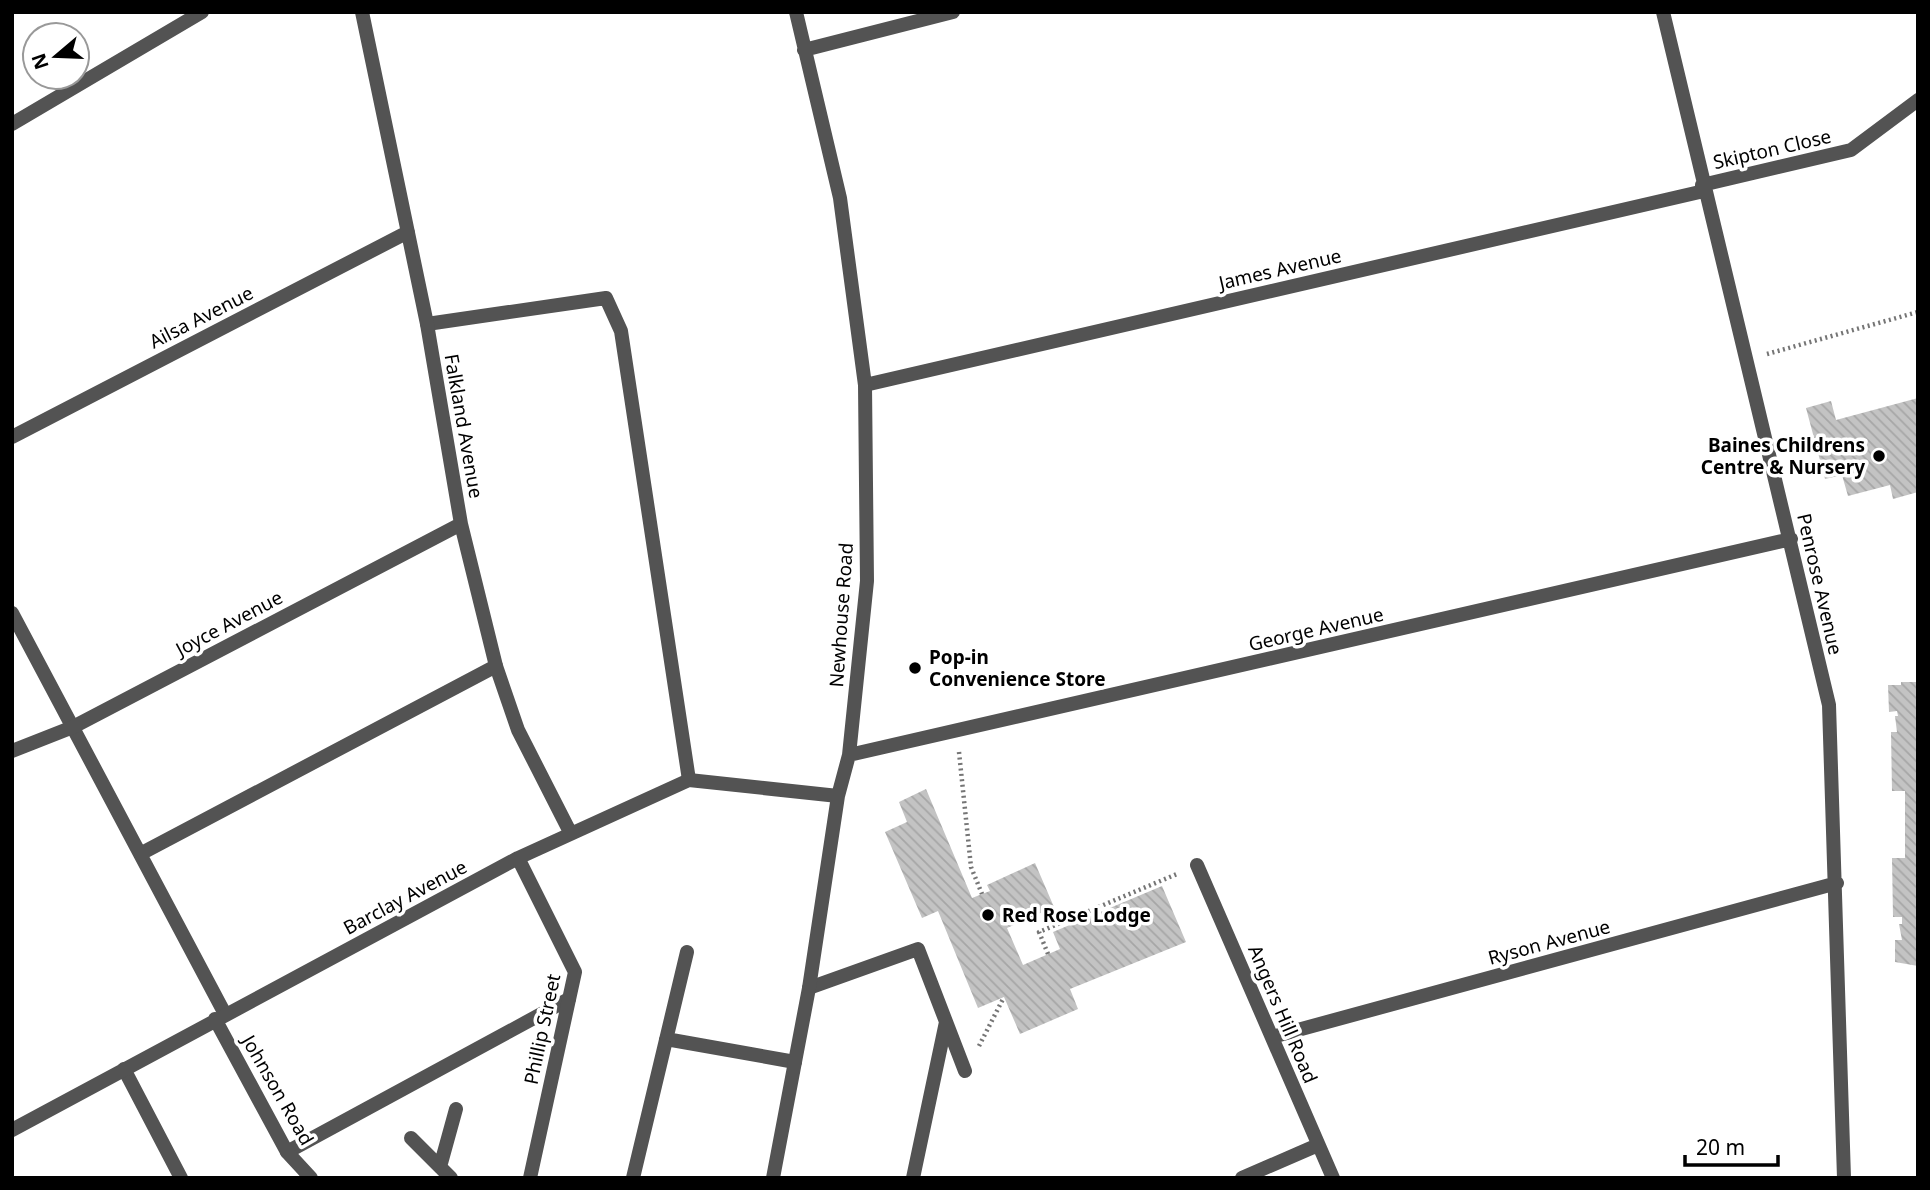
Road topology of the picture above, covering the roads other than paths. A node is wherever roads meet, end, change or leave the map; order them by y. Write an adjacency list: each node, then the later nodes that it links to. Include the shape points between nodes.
1 (202, 12): 8 (street)
2 (362, 12): 10 (street, Falkland Avenue)
3 (796, 12): 6 (street, Newhouse Road)
4 (953, 12): 6 (street)
5 (1663, 12): 9 (street, Penrose Avenue)
6 (804, 50): 12 (street, Newhouse Road, via 840,198)
7 (1918, 100): 9 (street, Skipton Close, via 1851,150)
8 (12, 124)
9 (1703, 188): 12 (street, James Avenue); 15 (street, Penrose Avenue)
10 (408, 232): 11 (street, Falkland Avenue); 13 (street, Ailsa Avenue)
11 (427, 324): 14 (street, Falkland Avenue); 21 (street, via 606,298 614,311 621,331)
12 (864, 385): 20 (street, Newhouse Road, via 867,581)
13 (12, 437)
14 (461, 524): 17 (street, Falkland Avenue); 18 (street, Joyce Avenue)
15 (1791, 539): 20 (street, George Avenue); 27 (street, Penrose Avenue, via 1829,705)
16 (12, 613): 18 (street, Johnson Road)
17 (496, 666): 23 (street, Falkland Avenue, via 518,730); 24 (street)
18 (74, 727): 19 (street, Joyce Avenue); 24 (street, Johnson Road)
19 (12, 751)
20 (849, 755): 22 (street, Newhouse Road)
21 (689, 780): 22 (street, Barclay Avenue); 23 (street, Barclay Avenue)
22 (838, 796): 29 (street, Newhouse Road)
23 (570, 832): 25 (street, Barclay Avenue)
24 (142, 853): 31 (street, Johnson Road)
25 (518, 858): 30 (street, Phillip Street, via 575,972); 31 (street, Barclay Avenue)
26 (1197, 865): 33 (street, Angers Hill Road)
27 (1837, 883): 33 (street, Ryson Avenue); 52 (street, Penrose Avenue)
28 (687, 953): 34 (street)
29 (809, 988): 32 (street, via 918,949); 35 (street, Newhouse Road)
30 (569, 999): 42 (street); 46 (street, Phillip Street)
31 (220, 1016): 36 (street, Barclay Avenue); 42 (street, Johnson Road)
32 (946, 1021): 37 (street); 49 (street)
33 (1272, 1037): 41 (street, Angers Hill Road)
34 (666, 1038): 35 (street); 47 (street)
35 (795, 1062): 48 (street, Newhouse Road)
36 (124, 1069): 39 (street, Barclay Avenue); 44 (street)
37 (965, 1071)
38 (456, 1109): 43 (street)
39 (12, 1130)
40 (411, 1138): 43 (street)
41 (1318, 1145): 50 (street); 51 (street, Angers Hill Road)
42 (287, 1152): 45 (street, Johnson Road)
43 (445, 1172)
44 (181, 1178)
45 (312, 1178)
46 (530, 1178)
47 (633, 1178)
48 (773, 1178)
49 (913, 1178)
50 (1242, 1178)
51 (1333, 1178)
52 (1844, 1178)

